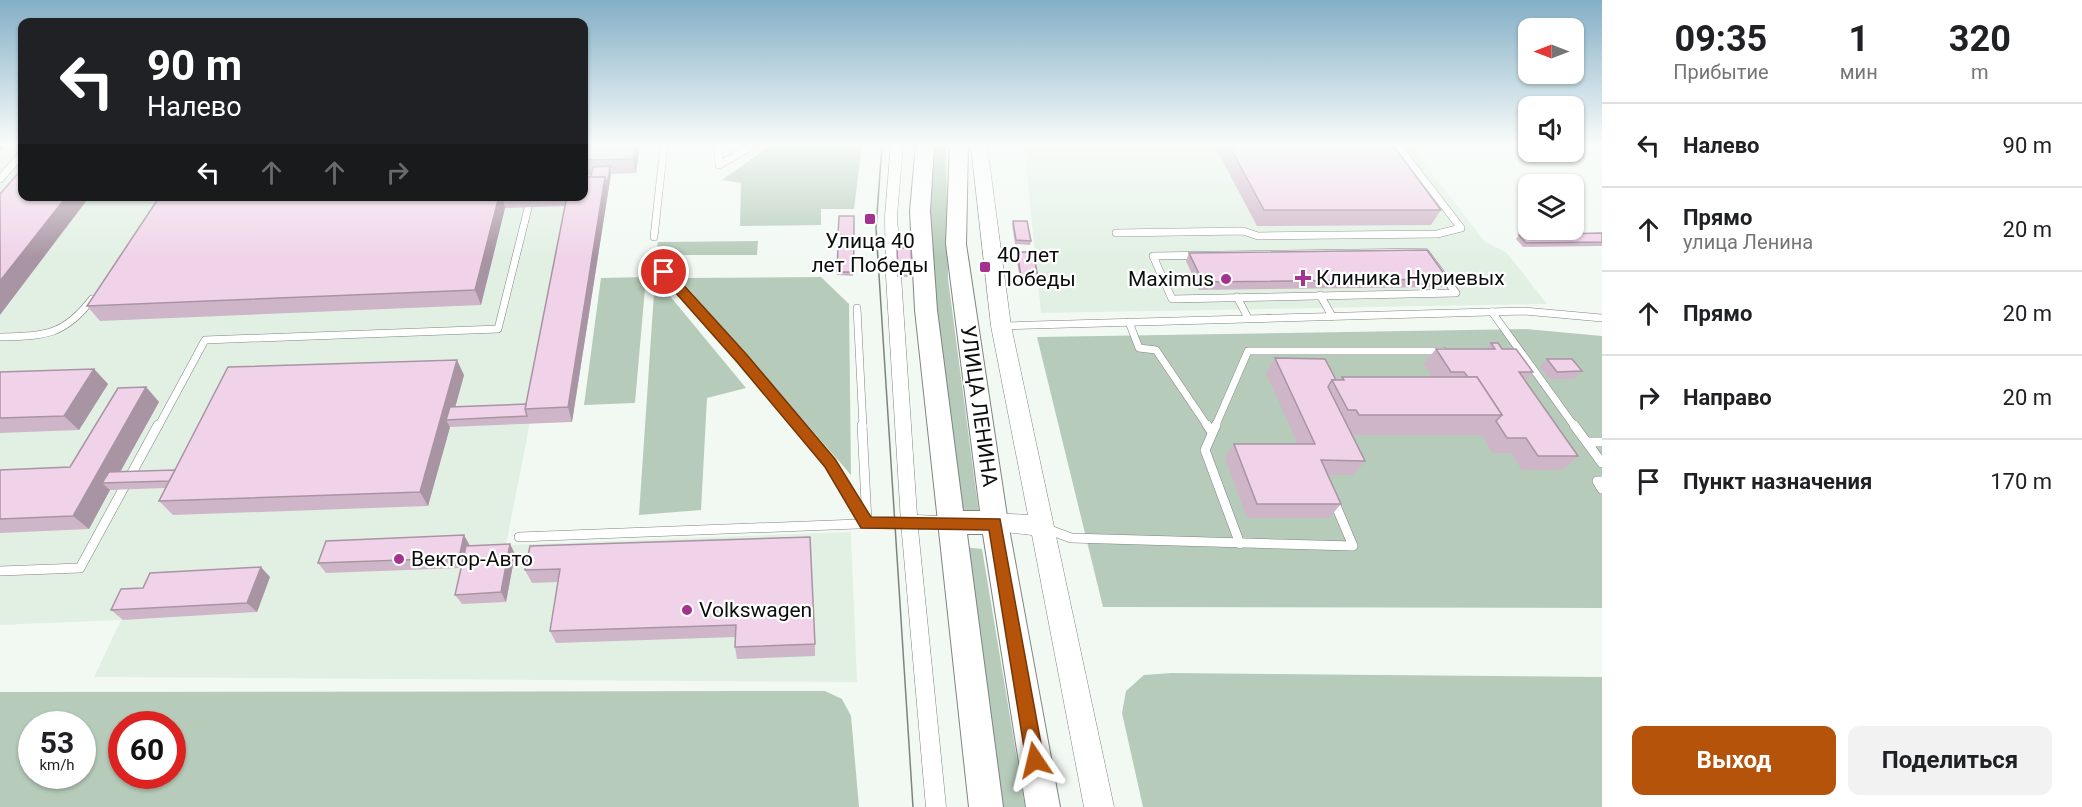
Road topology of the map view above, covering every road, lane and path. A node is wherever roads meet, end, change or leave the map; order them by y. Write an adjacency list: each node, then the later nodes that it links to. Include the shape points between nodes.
1 (660, 183): 9 (lane)
2 (894, 183): 32 (street, via 891,216)
3 (922, 183): 33 (main road, УЛИЦА ЛЕНИНА, via 926,310)
4 (958, 183): 34 (main road, УЛИЦА ЛЕНИНА, via 956,244)
5 (984, 183): 20 (street)
6 (1426, 183): 8 (lane, via 1461,228 1437,234)
7 (530, 201): 39 (lane, via 498,329 205,340 80,568)
8 (1116, 233)
9 (654, 237)
10 (652, 264): 35 (lane, via 664,272 742,358 830,463)
11 (98, 290): 21 (lane, via 79,319 59,331 47,336)
12 (1320, 296): 13 (lane); 13 (lane, via 1456,293 1425,252 1153,256 1172,299); 16 (lane)
13 (1237, 297): 17 (lane)
14 (857, 308): 35 (lane)
15 (1492, 312): 16 (lane); 18 (lane); 23 (lane)
16 (1332, 316): 17 (lane)
17 (1248, 318): 19 (lane)
18 (1602, 318)
19 (1129, 322): 20 (lane); 25 (lane, via 1139,348 1156,350)
20 (1002, 326): 36 (street)
21 (0, 337)
22 (1507, 350): 23 (lane)
23 (1518, 350): 26 (lane)
24 (1448, 351): 25 (lane, via 1248,351)
25 (1212, 432): 38 (lane, via 1204,450)
26 (1587, 442): 27 (lane); 28 (lane)
27 (1602, 442)
28 (1602, 463)
29 (1602, 481): 30 (lane, via 1597,481)
30 (1602, 489)
31 (1329, 490): 38 (lane, via 1353,546)
32 (909, 522): 33 (street); 35 (lane); 40 (street)
33 (951, 522): 34 (main road); 41 (main road, УЛИЦА ЛЕНИНА)
34 (995, 523): 36 (street); 42 (main road, УЛИЦА ЛЕНИНА)
35 (867, 524): 37 (lane)
36 (1040, 526): 38 (lane, via 1071,538); 43 (street)
37 (519, 537)
38 (1240, 544)
39 (0, 571)
40 (936, 807)
41 (986, 807)
42 (1043, 807)
43 (1099, 807)

